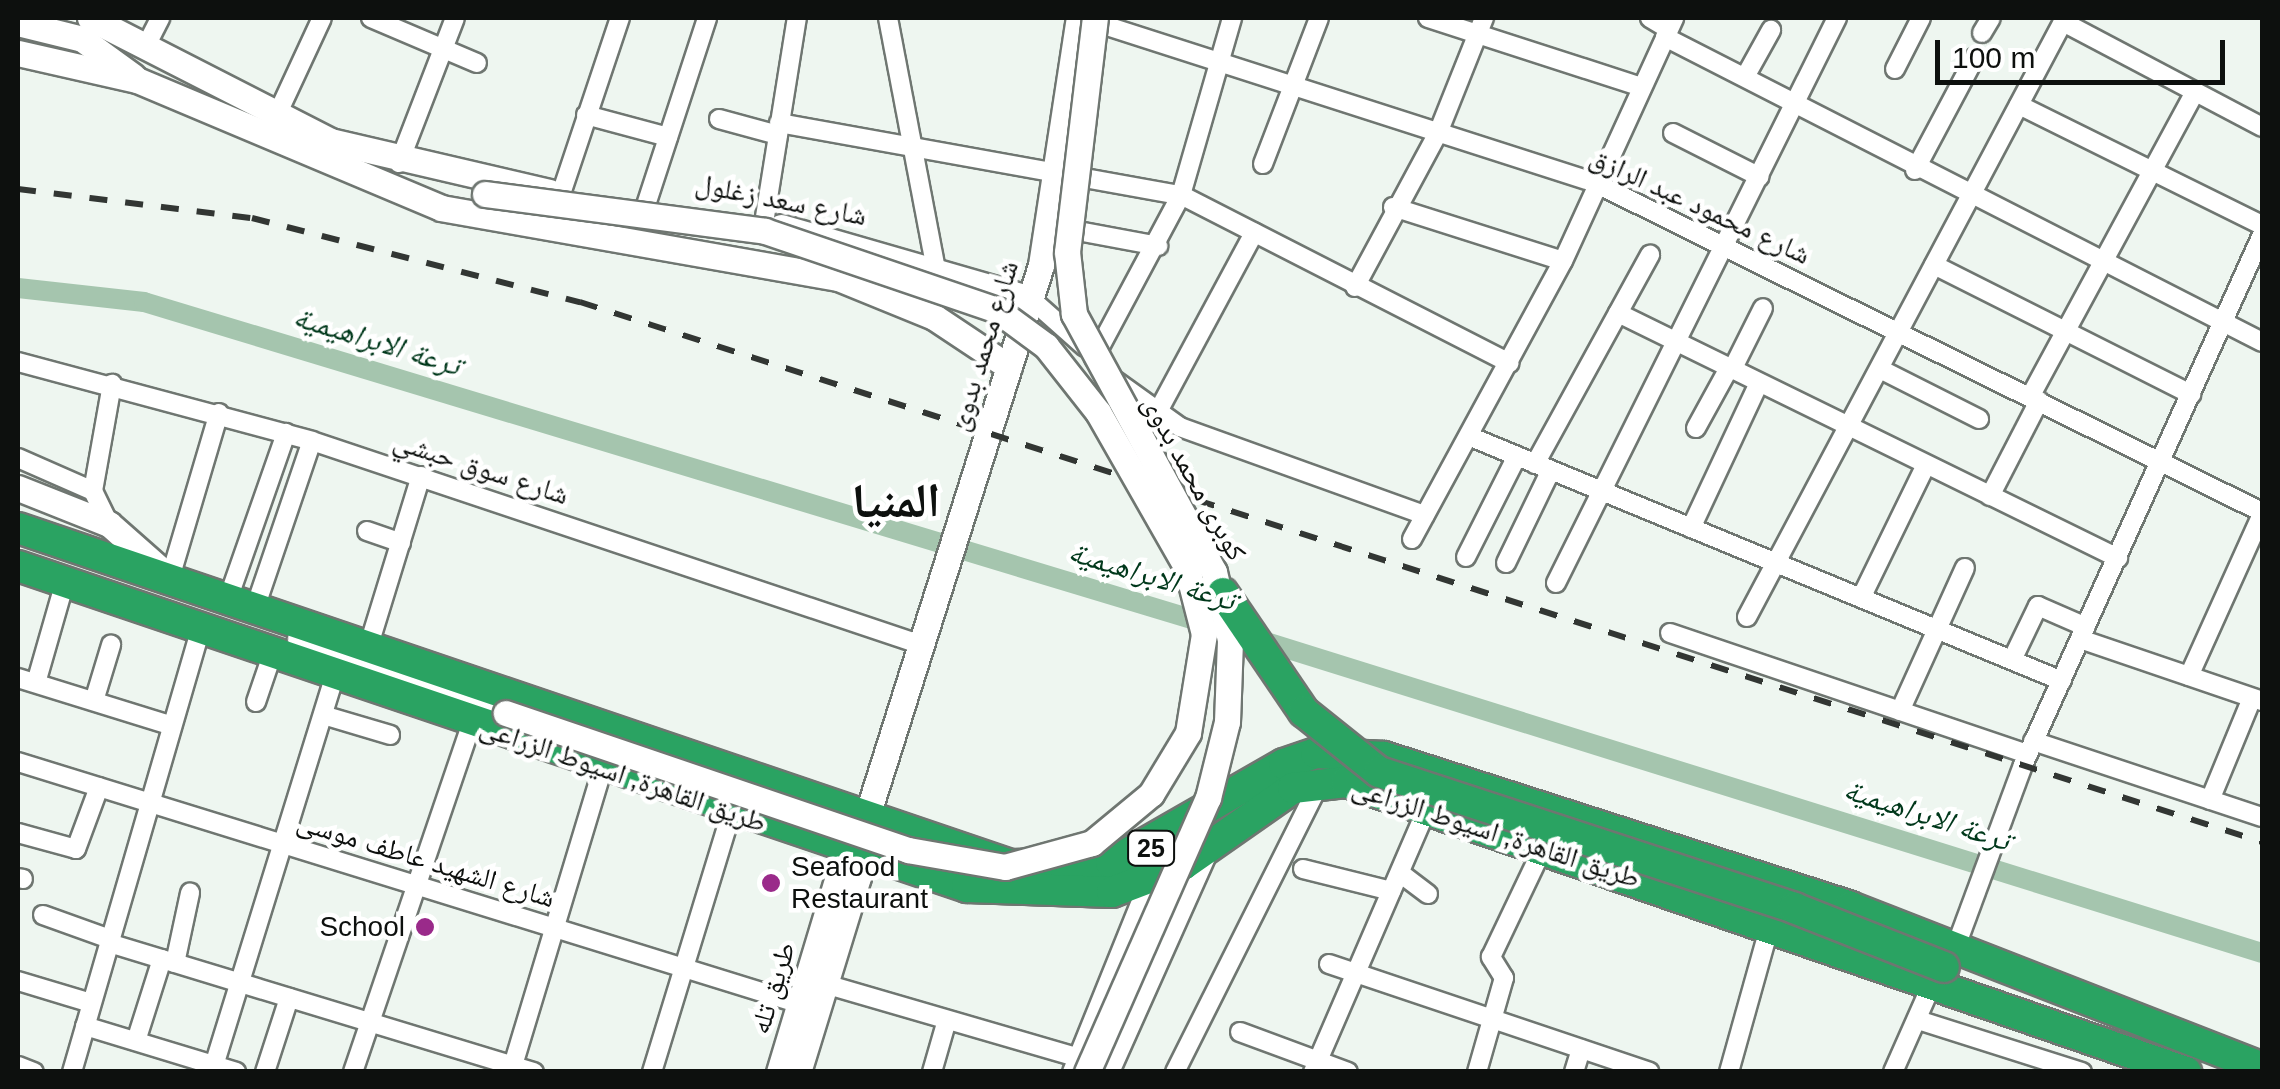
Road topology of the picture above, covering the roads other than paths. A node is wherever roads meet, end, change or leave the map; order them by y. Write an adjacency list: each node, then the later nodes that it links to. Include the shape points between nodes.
1 (160, 18): 23 (street)
2 (322, 18): 39 (street)
3 (371, 18): 24 (street)
4 (455, 18): 24 (street)
5 (620, 18): 38 (street)
6 (708, 18): 45 (street)
7 (888, 18): 46 (street)
8 (1079, 18): 16 (street, شارع محمود عبد الرازق); 52 (main road, شارع محمد بدوى)
9 (1232, 18): 28 (street)
10 (1319, 18): 33 (street)
11 (1428, 18): 20 (street)
12 (1650, 18): 21 (street)
13 (1837, 18): 36 (street)
14 (1921, 18): 30 (street)
15 (790, 20): 42 (street)
16 (1103, 20): 28 (street, شارع محمود عبد الرازق); 54 (street); 130 (main road, كوبرى محمد بدوى, bridge, via 1068,252 1074,314)
17 (2064, 20): 35 (street); 37 (street)
18 (18, 23): 19 (main road)
19 (82, 25): 23 (main road, شارع سعد زغلول); 27 (main road); 32 (main road)
20 (1481, 26): 34 (street); 43 (street)
21 (1669, 28): 31 (street); 34 (street)
22 (1771, 30): 31 (street)
23 (145, 48): 39 (main road, شارع سعد زغلول)
24 (443, 49): 29 (street); 47 (street)
25 (18, 53): 27 (main road)
26 (1974, 57): 50 (street)
27 (59, 60): 32 (main road)
28 (1222, 60): 33 (street, شارع محمود عبد الرازق); 57 (street)
29 (477, 64)
30 (1895, 69)
31 (1745, 77): 36 (street)
32 (137, 80): 48 (main road)
33 (1291, 84): 43 (street, شارع محمود عبد الرازق); 49 (street)
34 (1638, 86): 55 (street)
35 (2196, 92): 41 (street); 51 (street)
36 (1796, 104): 50 (street); 53 (street)
37 (2018, 105): 51 (street); 58 (street)
38 (586, 114): 45 (street); 56 (street)
39 (276, 117): 47 (main road, شارع سعد زغلول)
40 (719, 120): 42 (street)
41 (2262, 127)
42 (778, 129): 46 (street); 61 (street)
43 (1438, 133): 55 (street, شارع محمود عبد الرازق); 60 (street)
44 (1672, 133): 53 (street)
45 (668, 136): 59 (street)
46 (913, 148): 52 (street); 72 (street)
47 (399, 162): 56 (main road, شارع سعد زغلول)
48 (335, 163): 87 (main road, via 441,208 714,249 838,278 934,317); 127 (main road, طريق القاهرة, اسيوط الزراعى, bridge, via 484,194 765,231 997,310 1046,346 1098,412 1188,568 1204,634 1188,733 1150,794 1092,843 1034,864 972,866 506,714 210,606)
49 (1263, 164)
50 (1915, 170): 58 (street)
51 (2152, 170): 63 (street); 71 (street)
52 (1059, 176): 54 (street); 62 (main road, شارع محمد بدوى)
53 (1760, 177): 67 (street)
54 (1087, 180): 57 (street); 64 (street)
55 (1593, 182): 67 (street, شارع محمود عبد الرازق); 70 (street)
56 (560, 194): 59 (main road, شارع سعد زغلول)
57 (1182, 195): 65 (street); 68 (street)
58 (1970, 197): 71 (street); 73 (street)
59 (646, 205): 61 (main road, شارع سعد زغلول)
60 (1393, 207): 70 (street); 74 (street)
61 (764, 224): 72 (main road, شارع سعد زغلول)
62 (1051, 226): 64 (street); 75 (main road, شارع محمد بدوى)
63 (2262, 226)
64 (1080, 231): 68 (street); 78 (street)
65 (1254, 233): 74 (street); 95 (street)
66 (2262, 235): 79 (street)
67 (1724, 245): 81 (street, شارع محمود عبد الرازق); 83 (street)
68 (1158, 246): 84 (street)
69 (1650, 255): 77 (street)
70 (1564, 262): 86 (street)
71 (2100, 262): 79 (street); 80 (street)
72 (936, 265): 75 (main road, شارع سعد زغلول)
73 (1934, 265): 80 (street); 81 (street)
74 (1355, 287): 86 (street)
75 (1031, 299): 78 (street, شارع سعد زغلول); 87 (main road, شارع محمد بدوى)
76 (1763, 308): 88 (street)
77 (1618, 314): 83 (street); 104 (street)
78 (1058, 320): 84 (street, شارع سعد زغلول)
79 (2223, 323): 82 (street); 92 (street)
80 (2064, 331): 92 (street); 93 (street)
81 (1899, 332): 89 (street); 93 (street, شارع محمود عبد الرازق)
82 (2262, 342)
83 (1678, 343): 88 (street); 109 (street)
84 (1094, 358): 95 (street, شارع سعد زغلول)
85 (18, 362): 91 (street, شارع سوق حبشي)
86 (1508, 363): 100 (street)
87 (1009, 367): 139 (main road, شارع محمد بدوى)
88 (1730, 369): 90 (street); 98 (street)
89 (1880, 369): 96 (street); 97 (street)
90 (1758, 383): 97 (street); 115 (street)
91 (112, 384): 94 (street, شارع سوق حبشي); 108 (street)
92 (2192, 394): 103 (street)
93 (2034, 399): 103 (street, شارع محمود عبد الرازق); 110 (street)
94 (219, 412): 99 (street, شارع سوق حبشي); 127 (street)
95 (1156, 415): 112 (street, شارع سعد زغلول)
96 (1980, 419)
97 (1850, 427): 105 (street); 123 (street)
98 (1696, 428)
99 (286, 433): 101 (street, شارع سوق حبشي); 132 (street)
100 (1471, 437): 104 (street); 112 (street)
101 (312, 441): 106 (street, شارع سوق حبشي); 132 (street)
102 (18, 458): 108 (street)
103 (2162, 462): 111 (street, شارع محمود عبد الرازق); 120 (street)
104 (1535, 463): 109 (street); 119 (street); 122 (street)
105 (1926, 464): 110 (street); 131 (street)
106 (421, 476): 118 (street); 139 (street, شارع سوق حبشي)
107 (18, 488): 113 (main road, طريق القاهرة, اسيوط الزراعى)
108 (93, 491): 113 (street)
109 (1603, 492): 115 (street); 129 (street)
110 (1990, 496): 120 (street)
111 (2262, 513): 121 (street)
112 (1425, 515): 117 (street)
113 (108, 524): 127 (main road, طريق القاهرة, اسيوط الزراعى)
114 (18, 528): 127 (highway, طريق القاهرة, اسيوط الزراعى / 25)
115 (1691, 528): 123 (street)
116 (367, 531): 118 (street)
117 (1412, 539)
118 (400, 542): 140 (street)
119 (1466, 557)
120 (2118, 558): 137 (street)
121 (2242, 560): 126 (street); 144 (street)
122 (1506, 563)
123 (1770, 564): 131 (street); 133 (street)
124 (18, 566): 128 (highway, طريق القاهرة, اسيوط الزراعى / 25)
125 (1966, 568): 135 (street)
126 (2262, 568)
127 (170, 578): 132 (highway, طريق القاهرة, اسيوط الزراعى / 25)
128 (65, 582): 134 (highway, طريق القاهرة, اسيوط الزراعى / 25); 145 (street)
129 (1556, 583)
130 (1223, 593): 185 (highway, bridge, via 1304,712 1379,772 1794,908); 203 (main road, كوبرى محمد بدوى, bridge, via 1229,684 1219,761)
131 (1861, 598): 135 (street)
132 (241, 604): 140 (highway, طريق القاهرة, اسيوط الزراعى / 25)
133 (1747, 617)
134 (201, 627): 141 (highway, طريق القاهرة, اسيوط الزراعى / 25); 153 (street)
135 (1938, 630): 142 (street); 150 (street)
136 (1670, 633): 150 (street)
137 (2083, 633): 142 (street, via 2037,606); 144 (street); 146 (street)
138 (111, 644): 148 (street)
139 (922, 645): 165 (main road, شارع محمد بدوى)
140 (368, 648): 165 (highway, طريق القاهرة, اسيوط الزراعى / 25)
141 (273, 652): 143 (highway, طريق القاهرة, اسيوط الزراعى / 25); 149 (street)
142 (2012, 660): 146 (street)
143 (335, 674): 151 (street); 152 (highway, طريق القاهرة, اسيوط الزراعى / 25)
144 (2189, 676): 147 (street)
145 (26, 680): 148 (street)
146 (2062, 680): 155 (street)
147 (2257, 699): 160 (street)
148 (94, 701): 153 (street)
149 (256, 702)
150 (1900, 711): 155 (street)
151 (323, 715): 154 (street); 167 (street)
152 (472, 722): 157 (highway, طريق القاهرة, اسيوط الزراعى / 25); 175 (street)
153 (166, 724): 161 (street)
154 (390, 736)
155 (2030, 748): 160 (street); 185 (street)
156 (18, 762): 159 (street, شارع الشهيد عاطف موسى)
157 (604, 768): 163 (highway, طريق القاهرة, اسيوط الزراعى / 25); 181 (street)
158 (1321, 780): 162 (highway, طريق القاهرة, اسيوط الزراعى / 25); 168 (highway, طريق القاهرة, اسيوط الزراعى / 25, via 1293,788); 218 (street)
159 (99, 787): 161 (street, شارع الشهيد عاطف موسى); 166 (street, via 76,849)
160 (2210, 800): 164 (street)
161 (146, 802): 167 (street, شارع الشهيد عاطف موسى); 182 (street)
162 (1427, 809): 169 (highway, طريق القاهرة, اسيوط الزراعى / 25); 172 (street)
163 (732, 813): 170 (highway, طريق القاهرة, اسيوط الزراعى / 25); 186 (street)
164 (2262, 817)
165 (865, 822): 170 (main road, شارع محمد بدوى); 174 (highway, طريق القاهرة, اسيوط الزراعى / 25)
166 (18, 833)
167 (283, 844): 175 (street, شارع الشهيد عاطف موسى); 189 (street)
168 (1211, 847): 173 (highway, طريق القاهرة, اسيوط الزراعى / 25); 217 (street)
169 (1542, 848): 180 (highway, طريق القاهرة, اسيوط الزراعى / 25); 194 (street, via 1491,957 1504,978)
170 (856, 855): 174 (highway, طريق القاهرة, اسيوط الزراعى / 25, via 967,886); 190 (main road, طريق تله, via 858,877); 193 (main road, طريق تله, via 838,877)
171 (1303, 869): 176 (street)
172 (1400, 873): 176 (street); 178 (street)
173 (1149, 881): 174 (highway, طريق القاهرة, اسيوط الزراعى / 25); 203 (street)
174 (1042, 882): 185 (highway, طريق القاهرة, اسيوط الزراعى / 25, via 1139,854 1284,764 1351,751 1832,900)
175 (419, 886): 181 (street, شارع الشهيد عاطف موسى); 195 (street)
176 (1391, 891): 187 (street)
177 (190, 893): 183 (street)
178 (1428, 894)
179 (43, 915): 182 (street)
180 (1770, 926): 185 (highway, طريق القاهرة, اسيوط الزراعى / 25); 223 (street)
181 (554, 928): 186 (street, شارع الشهيد عاطف موسى); 205 (street)
182 (110, 941): 183 (street); 192 (street)
183 (168, 961): 189 (street); 200 (street)
184 (1329, 964): 187 (street)
185 (1944, 967): 197 (street); 206 (highway, via 2130,1041); 207 (highway, طريق القاهرة, اسيوط الزراعى / 25)
186 (684, 968): 193 (street, شارع الشهيد عاطف موسى); 213 (street)
187 (1355, 974): 194 (street); 202 (street)
188 (18, 981): 192 (street)
189 (240, 982): 191 (street); 204 (street)
190 (825, 984): 193 (main road, طريق تله); 196 (street)
191 (289, 998): 195 (street); 210 (street)
192 (91, 1004): 198 (street)
193 (808, 1007): 214 (main road, طريق تله); 215 (main road, طريق تله)
194 (1490, 1018): 201 (street); 220 (street)
195 (369, 1020): 205 (street); 211 (street)
196 (946, 1020): 203 (street); 216 (street)
197 (1918, 1020): 224 (street); 225 (street)
198 (85, 1026): 200 (street); 208 (street)
199 (1240, 1032): 202 (street)
200 (136, 1041): 204 (street)
201 (1581, 1049): 221 (street); 222 (street)
202 (1315, 1066): 219 (street)
203 (1079, 1067)
204 (213, 1068): 209 (street)
205 (512, 1068): 212 (street)
206 (2172, 1068)
207 (2262, 1068)
208 (72, 1072)
209 (236, 1072)
210 (265, 1072)
211 (353, 1072)
212 (534, 1072)
213 (652, 1072)
214 (779, 1072)
215 (798, 1072)
216 (932, 1072)
217 (1110, 1072)
218 (1175, 1072)
219 (1348, 1072)
220 (1476, 1072)
221 (1574, 1072)
222 (1649, 1072)
223 (1729, 1072)
224 (1893, 1072)
225 (2082, 1072)

